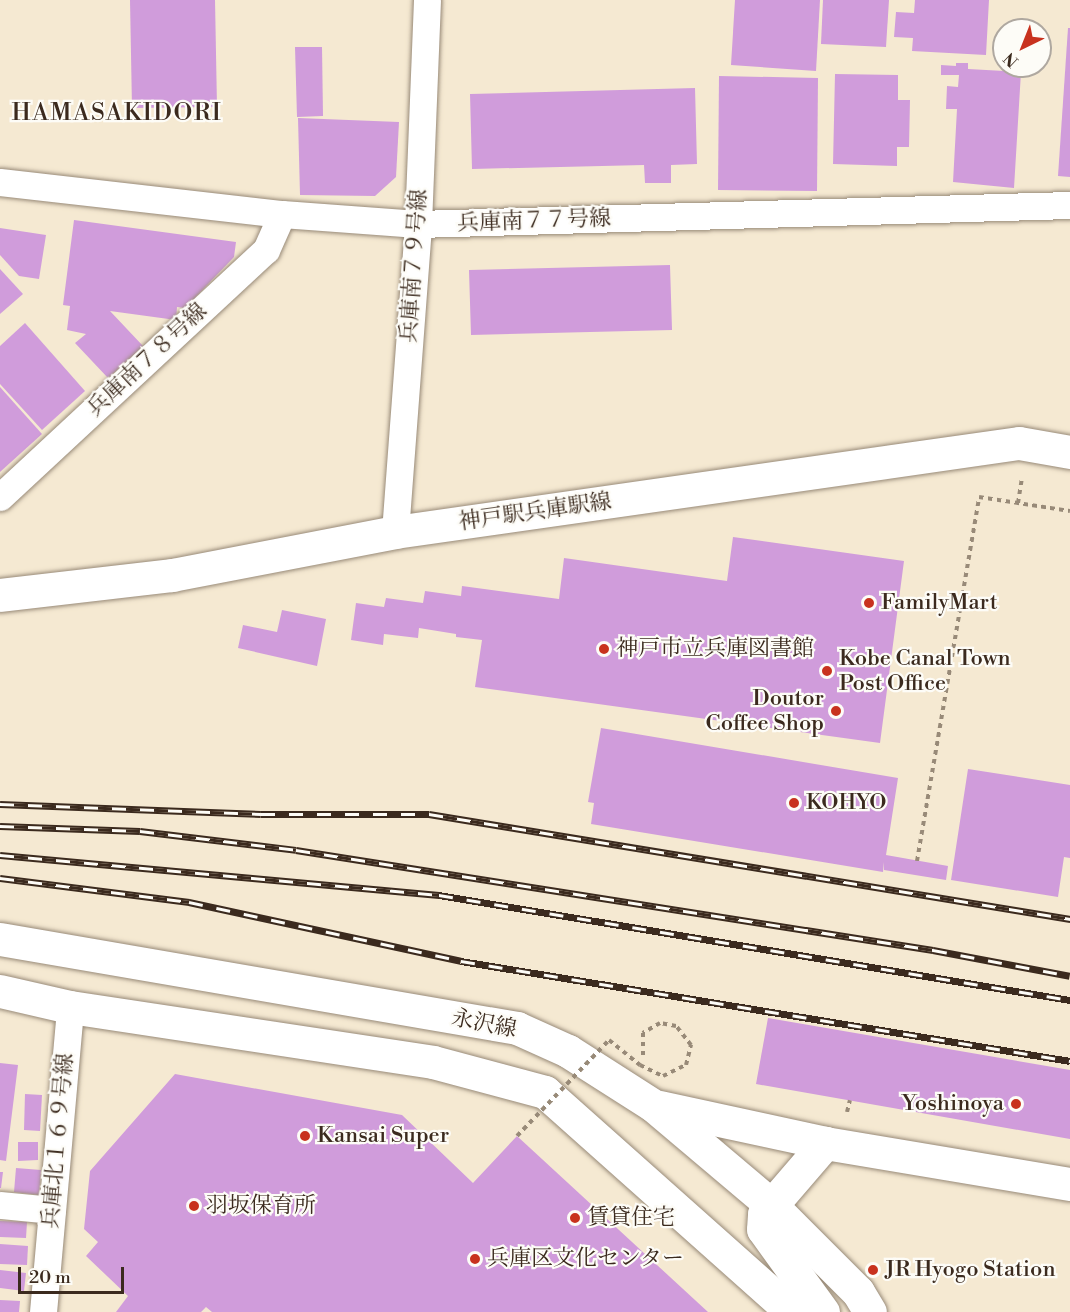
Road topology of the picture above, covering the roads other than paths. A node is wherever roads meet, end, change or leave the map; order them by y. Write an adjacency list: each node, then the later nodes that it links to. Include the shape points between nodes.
1 (427, 0): 5 (street, 兵庫南７９号線)
2 (0, 182): 4 (street, 兵庫南７７号線)
3 (1070, 205): 5 (street, 兵庫南７７号線)
4 (282, 214): 5 (street, 兵庫南７７号線); 7 (street, 兵庫南７８号線, via 266,250)
5 (418, 224): 8 (street, 兵庫南７９号線)
6 (1070, 452): 8 (street, 神戸駅兵庫駅線, via 1019,443)
7 (0, 497)
8 (395, 532): 9 (street, 神戸駅兵庫駅線, via 172,574)
9 (0, 595)
10 (0, 939): 13 (street, 永沢線, via 517,1028 568,1051)
11 (0, 991): 12 (street)
12 (70, 1007): 18 (street, 兵庫北１６９号線); 20 (street, via 433,1062 545,1092)
13 (654, 1106): 14 (street); 16 (street, 永沢線)
14 (825, 1143): 15 (street); 16 (street)
15 (1070, 1184)
16 (771, 1204): 21 (street, via 764,1214 763,1229); 22 (street, 永沢線, via 858,1292)
17 (0, 1205): 18 (street)
18 (52, 1210): 19 (street, 兵庫北１６９号線)
19 (43, 1312)
20 (792, 1312)
21 (823, 1312)
22 (870, 1312)

